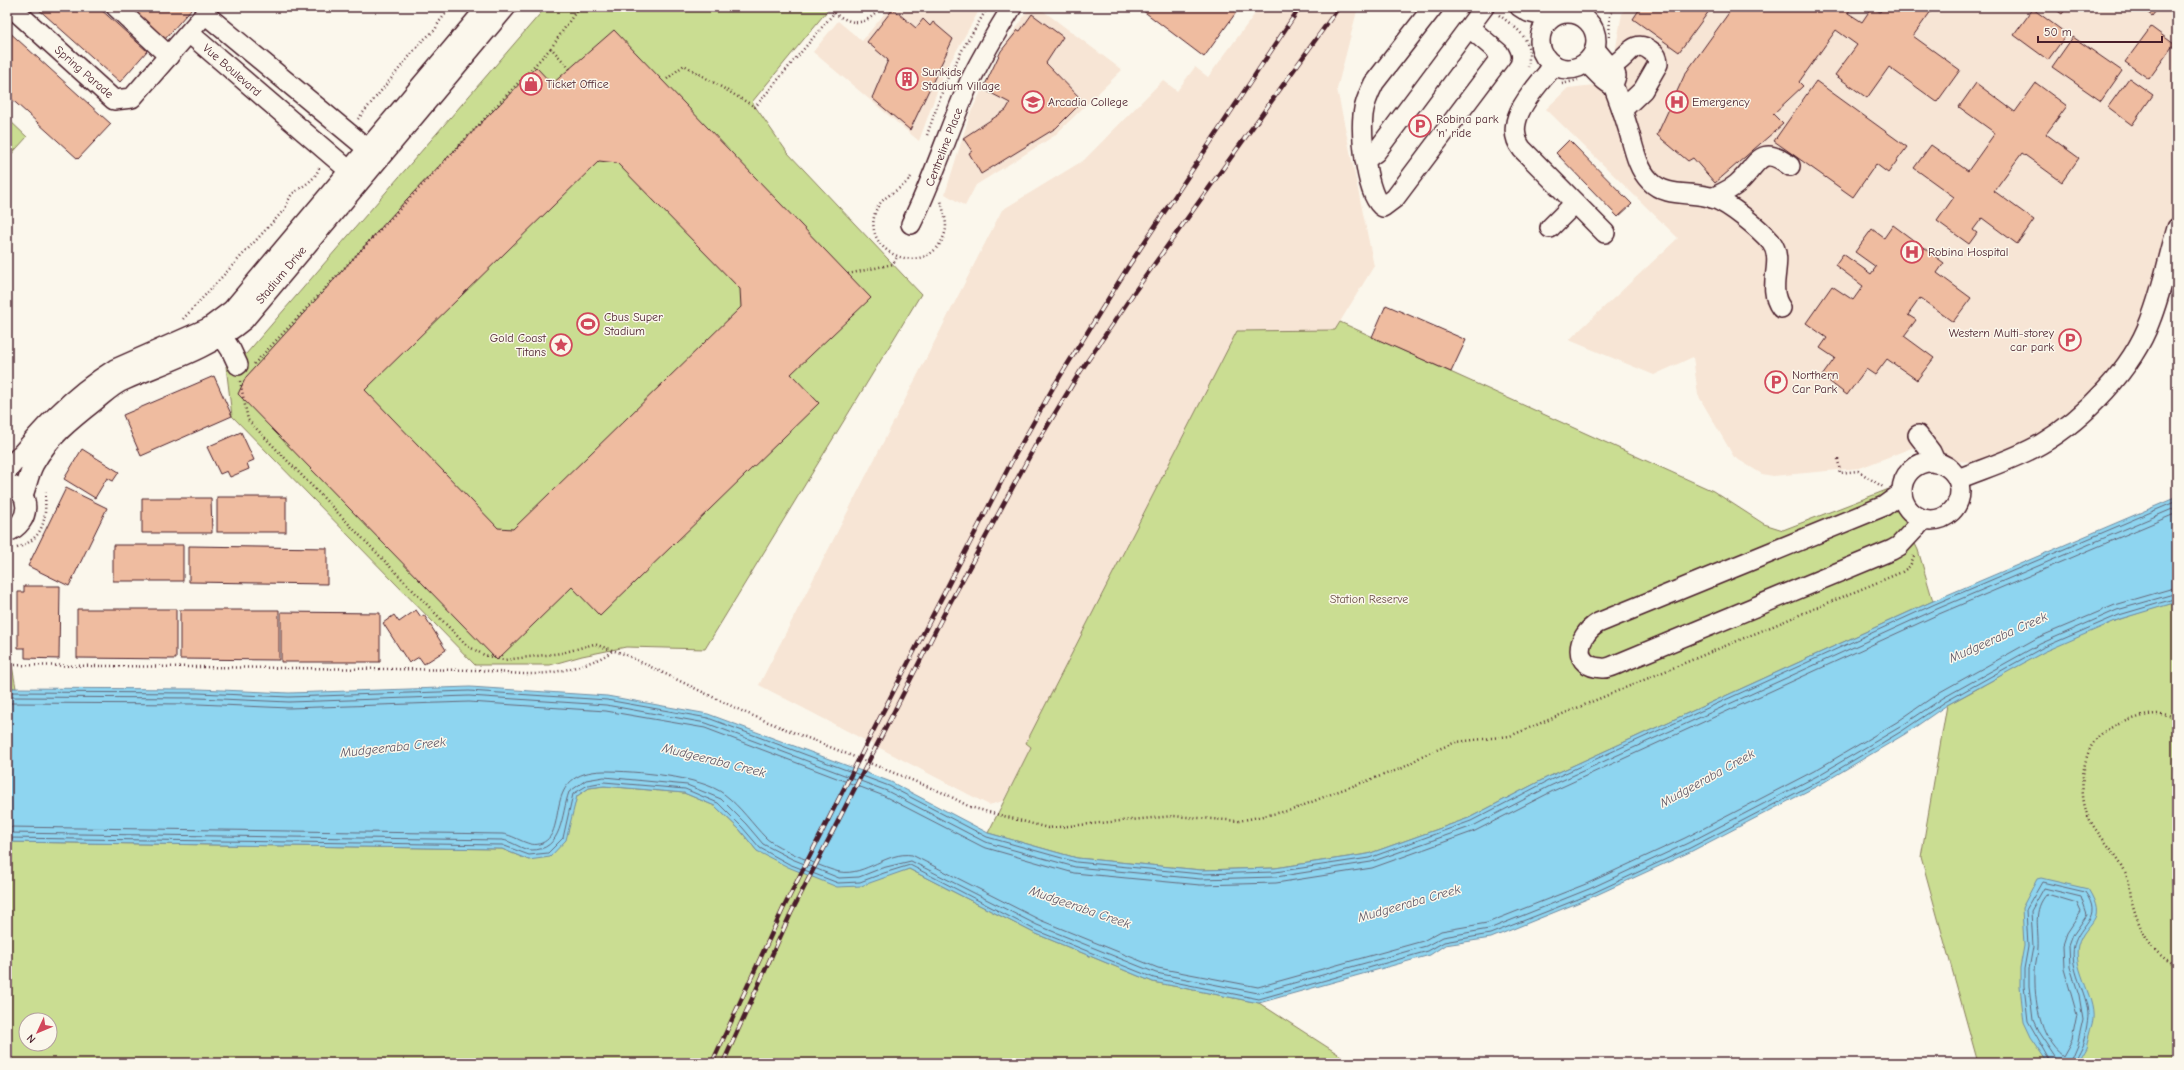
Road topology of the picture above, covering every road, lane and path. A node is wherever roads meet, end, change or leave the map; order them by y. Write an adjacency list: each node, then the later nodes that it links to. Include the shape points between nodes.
1 (11, 7): 20 (street, Spring Parade, via 114,100 132,98)
2 (116, 7): 20 (street)
3 (451, 7): 31 (path, via 435,30 422,41)
4 (487, 7): 32 (street, Stadium Drive)
5 (506, 7): 36 (street, Stadium Drive)
6 (579, 7): 19 (path)
7 (830, 7): 15 (path)
8 (882, 7): 15 (path, via 866,21 856,23)
9 (1012, 7): 39 (street, Centreline Place, via 990,41 970,82 927,193)
10 (1433, 7): 34 (street, via 1374,83 1367,97 1362,132)
11 (207, 10): 18 (street, Spring Parade); 28 (street)
12 (1524, 10): 16 (street)
13 (1492, 11): 17 (street); 25 (path, via 1525,37 1530,48)
14 (1587, 12): 16 (street, via 1567,12); 21 (street, via 1595,31)
15 (834, 13): 26 (path, via 755,107 684,65)
16 (1546, 25): 22 (street, via 1540,48 1548,61)
17 (1470, 28): 34 (street, via 1376,152); 34 (street, via 1501,57 1395,198 1386,206 1383,207 1376,200)
18 (189, 33): 20 (street, Spring Parade); 29 (street, Vue Boulevard)
19 (552, 48): 24 (path); 48 (path)
20 (169, 56)
21 (1590, 56): 22 (street, via 1570,69); 23 (street); 27 (street, via 1606,82)
22 (1554, 65): 38 (street, via 1526,102 1515,122 1514,130 1522,149)
23 (1611, 66): 27 (street, via 1616,76); 30 (street, via 1618,64 1632,47 1637,46 1649,49 1657,57 1658,64 1643,90)
24 (570, 69)
25 (1528, 69)
26 (667, 79)
27 (1613, 85): 30 (street)
28 (292, 86): 29 (street); 31 (street)
29 (276, 108): 33 (street, Vue Boulevard)
30 (1622, 110): 37 (street, via 1638,161 1650,181 1672,192)
31 (347, 132): 32 (street)
32 (369, 150): 36 (street, Stadium Drive)
33 (329, 154): 36 (street, Vue Boulevard); 46 (path, via 320,165 318,173 305,187 292,195 285,208)
34 (1365, 160)
35 (1790, 166): 37 (street, via 1782,159 1767,154 1761,157 1737,184)
36 (355, 176): 47 (street, Stadium Drive, via 244,320)
37 (1712, 198): 44 (street, via 1730,209 1771,243 1777,255)
38 (1575, 203): 40 (street); 42 (street)
39 (911, 224)
40 (1550, 228)
41 (2177, 228): 53 (street, via 2150,322 2115,378 2090,405 2048,439 2024,452)
42 (1605, 234)
43 (897, 257): 45 (path, via 893,264)
44 (1777, 268)
45 (848, 274)
46 (180, 322)
47 (218, 330): 48 (street); 52 (street, Stadium Drive, via 196,334 104,375 56,414); 56 (street, Stadium Drive, via 196,352 123,380 78,414 56,434 40,454 33,465)
48 (244, 366): 62 (path, via 248,420 466,645 484,656 504,660 562,653 594,644)
49 (1838, 459): 57 (path, via 1840,473 1858,471)
50 (1936, 463): 51 (street, via 1922,463); 51 (street, via 1918,435); 53 (street, via 1951,470)
51 (1914, 468): 57 (street, via 1907,475)
52 (7, 471)
53 (1958, 479): 58 (street, via 1960,496 1951,513 1943,518)
54 (7, 484): 56 (street, via 18,489)
55 (45, 486): 61 (path, via 45,521 38,534 26,545)
56 (23, 495): 59 (street, via 27,511 24,518 20,525)
57 (1897, 498): 58 (street, via 1916,516); 60 (street, via 1598,623 1582,638 1580,653 1587,662 1597,668 1614,666 1892,550)
58 (1924, 519): 60 (street)
59 (7, 532)
60 (1907, 538): 62 (path, via 1914,557 1910,566 1902,572 1510,736 1456,742 1422,756 1403,768 1292,810 1239,821 1173,816 1048,828 970,808 946,794 746,713 624,654)
61 (12, 550)
62 (612, 651): 63 (path, via 602,658 548,674 534,675 479,670)
63 (7, 665)
64 (2177, 719): 65 (path, via 2166,714 2156,714 2134,719 2104,732 2088,753 2083,786 2088,817 2128,877 2138,920 2148,944 2166,960)
65 (2177, 965)

